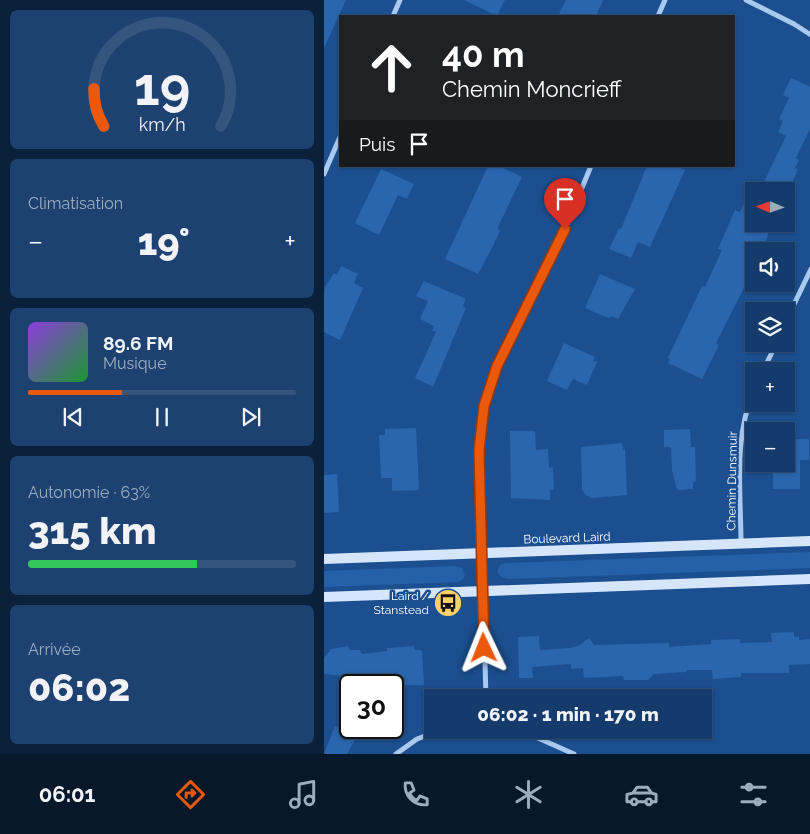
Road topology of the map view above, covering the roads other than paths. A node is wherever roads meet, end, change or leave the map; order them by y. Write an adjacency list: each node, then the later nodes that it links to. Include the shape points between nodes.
1 (400, 0): 4 (street)
2 (665, 0): 5 (street)
3 (746, 0): 6 (street, via 794,24)
4 (393, 15)
5 (658, 15)
6 (810, 36)
7 (339, 139): 9 (street)
8 (591, 167): 15 (street, via 565,229 497,366 484,406 479,450)
9 (324, 174)
10 (810, 269): 11 (street)
11 (794, 302)
12 (746, 412): 14 (street, Chemin Dunsmuir, via 741,434)
13 (810, 541): 14 (street, Boulevard Laird)
14 (742, 543): 15 (street, Boulevard Laird)
15 (480, 553): 16 (street, Boulevard Laird); 18 (street)
16 (324, 559)
17 (810, 579): 18 (street)
18 (482, 591): 19 (street); 20 (street)
19 (324, 597)
20 (486, 689)
21 (424, 736): 23 (street)
22 (540, 739): 24 (street)
23 (396, 754)
24 (574, 754)

